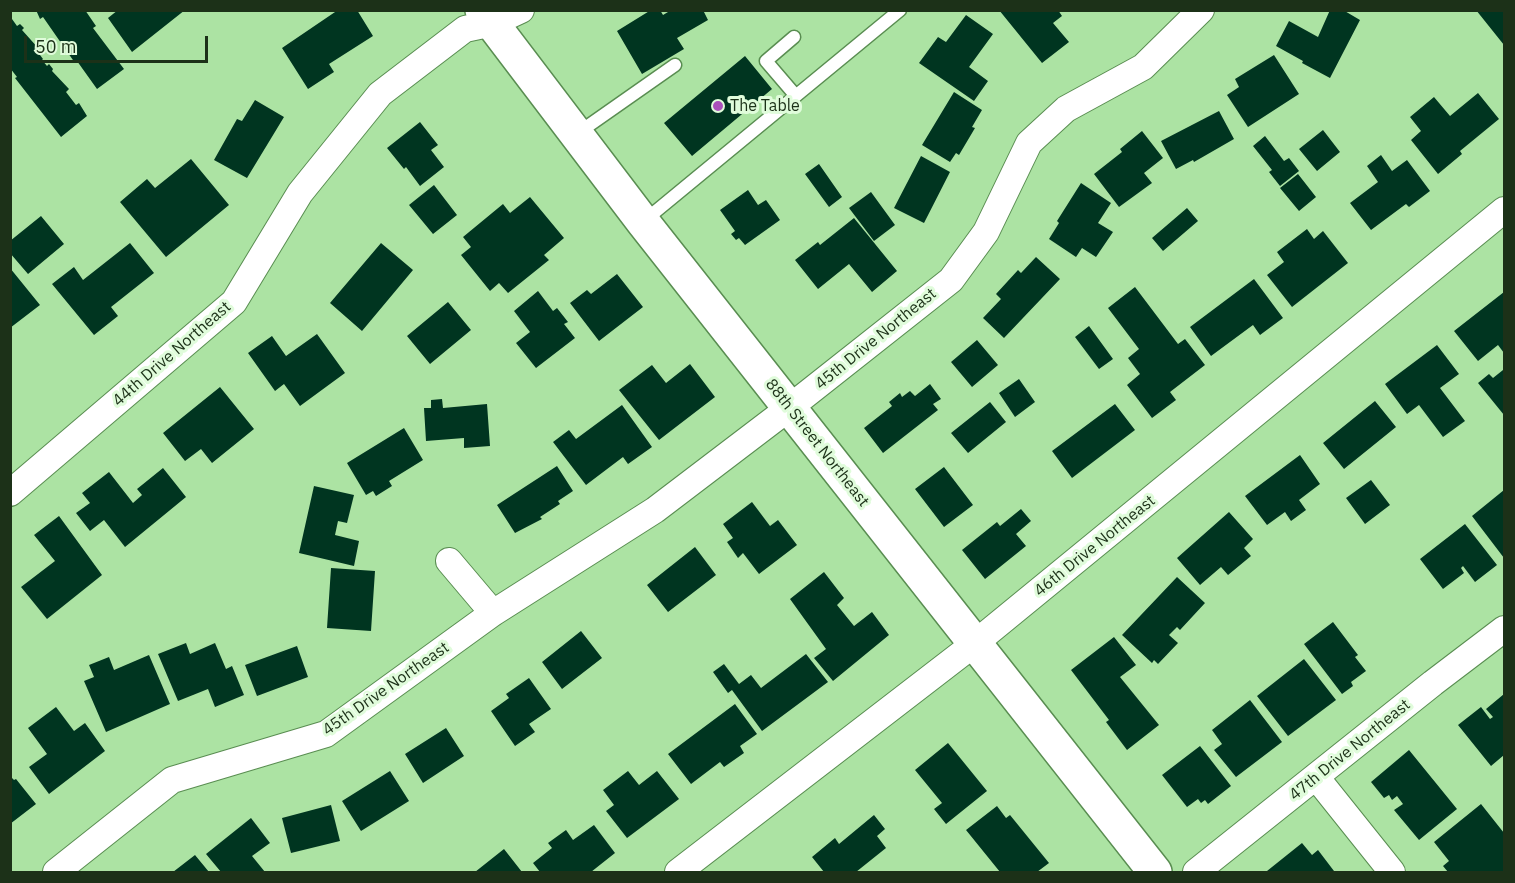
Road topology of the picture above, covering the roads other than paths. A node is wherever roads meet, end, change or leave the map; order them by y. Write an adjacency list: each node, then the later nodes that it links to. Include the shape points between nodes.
1 (900, 10): 6 (lane)
2 (1200, 10): 10 (street, 45th Drive Northeast, via 1143,67 1066,109 1029,143 986,232 951,280)
3 (499, 15): 7 (main road, 88th Street Northeast); 11 (street, 44th Drive Northeast, via 465,30 380,94 300,193 234,302)
4 (794, 37): 6 (lane, via 766,61)
5 (675, 65): 7 (lane)
6 (796, 96): 9 (lane)
7 (576, 134): 9 (main road, 88th Street Northeast)
8 (1504, 210): 15 (street, 46th Drive Northeast)
9 (643, 222): 10 (main road, 88th Street Northeast)
10 (789, 408): 13 (street, 45th Drive Northeast, via 656,510); 15 (main road, 88th Street Northeast)
11 (10, 493)
12 (448, 561): 13 (street)
13 (493, 613): 17 (street, 45th Drive Northeast, via 326,734 172,780)
14 (1504, 629): 16 (street, 47th Drive Northeast)
15 (974, 644): 18 (street, 46th Drive Northeast); 19 (main road, 88th Street Northeast)
16 (1316, 777): 20 (street, 47th Drive Northeast); 21 (street)
17 (56, 873)
18 (678, 873)
19 (1155, 873)
20 (1196, 873)
21 (1392, 873)

